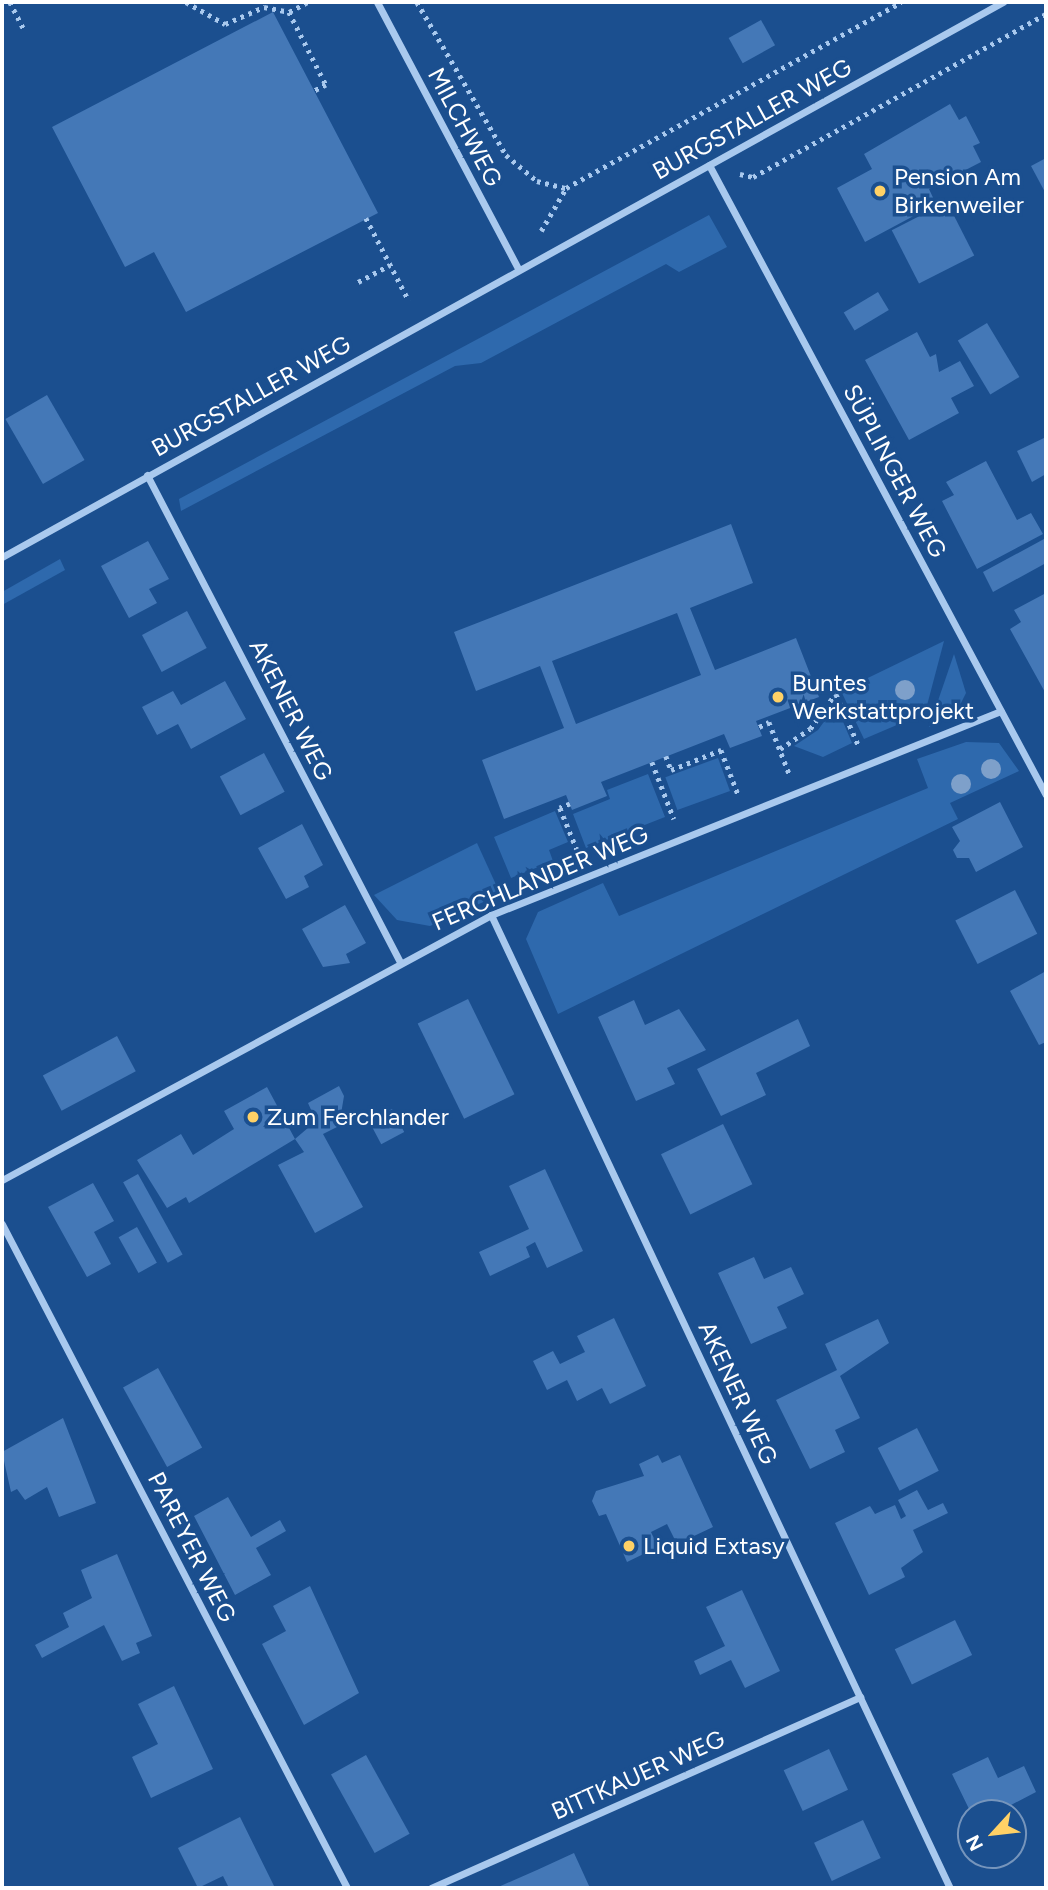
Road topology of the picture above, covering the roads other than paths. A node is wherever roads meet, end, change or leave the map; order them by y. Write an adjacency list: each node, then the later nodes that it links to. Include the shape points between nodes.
1 (377, 2): 4 (street, MILCHWEG)
2 (1003, 2): 3 (street, BURGSTALLER WEG)
3 (709, 166): 4 (street, BURGSTALLER WEG); 7 (street, SÜPLINGER WEG)
4 (519, 270): 5 (street, BURGSTALLER WEG)
5 (147, 475): 6 (street, BURGSTALLER WEG); 10 (street, AKENER WEG)
6 (2, 557)
7 (1002, 711): 8 (street, SÜPLINGER WEG); 9 (street, FERCHLANDER WEG)
8 (1046, 795)
9 (491, 915): 10 (street, FERCHLANDER WEG); 13 (street, AKENER WEG)
10 (400, 962): 11 (street, FERCHLANDER WEG)
11 (2, 1180)
12 (2, 1224): 14 (street, PAREYER WEG)
13 (860, 1697): 15 (street, BITTKAUER WEG); 16 (street, AKENER WEG)
14 (347, 1888)
15 (431, 1888)
16 (950, 1888)

